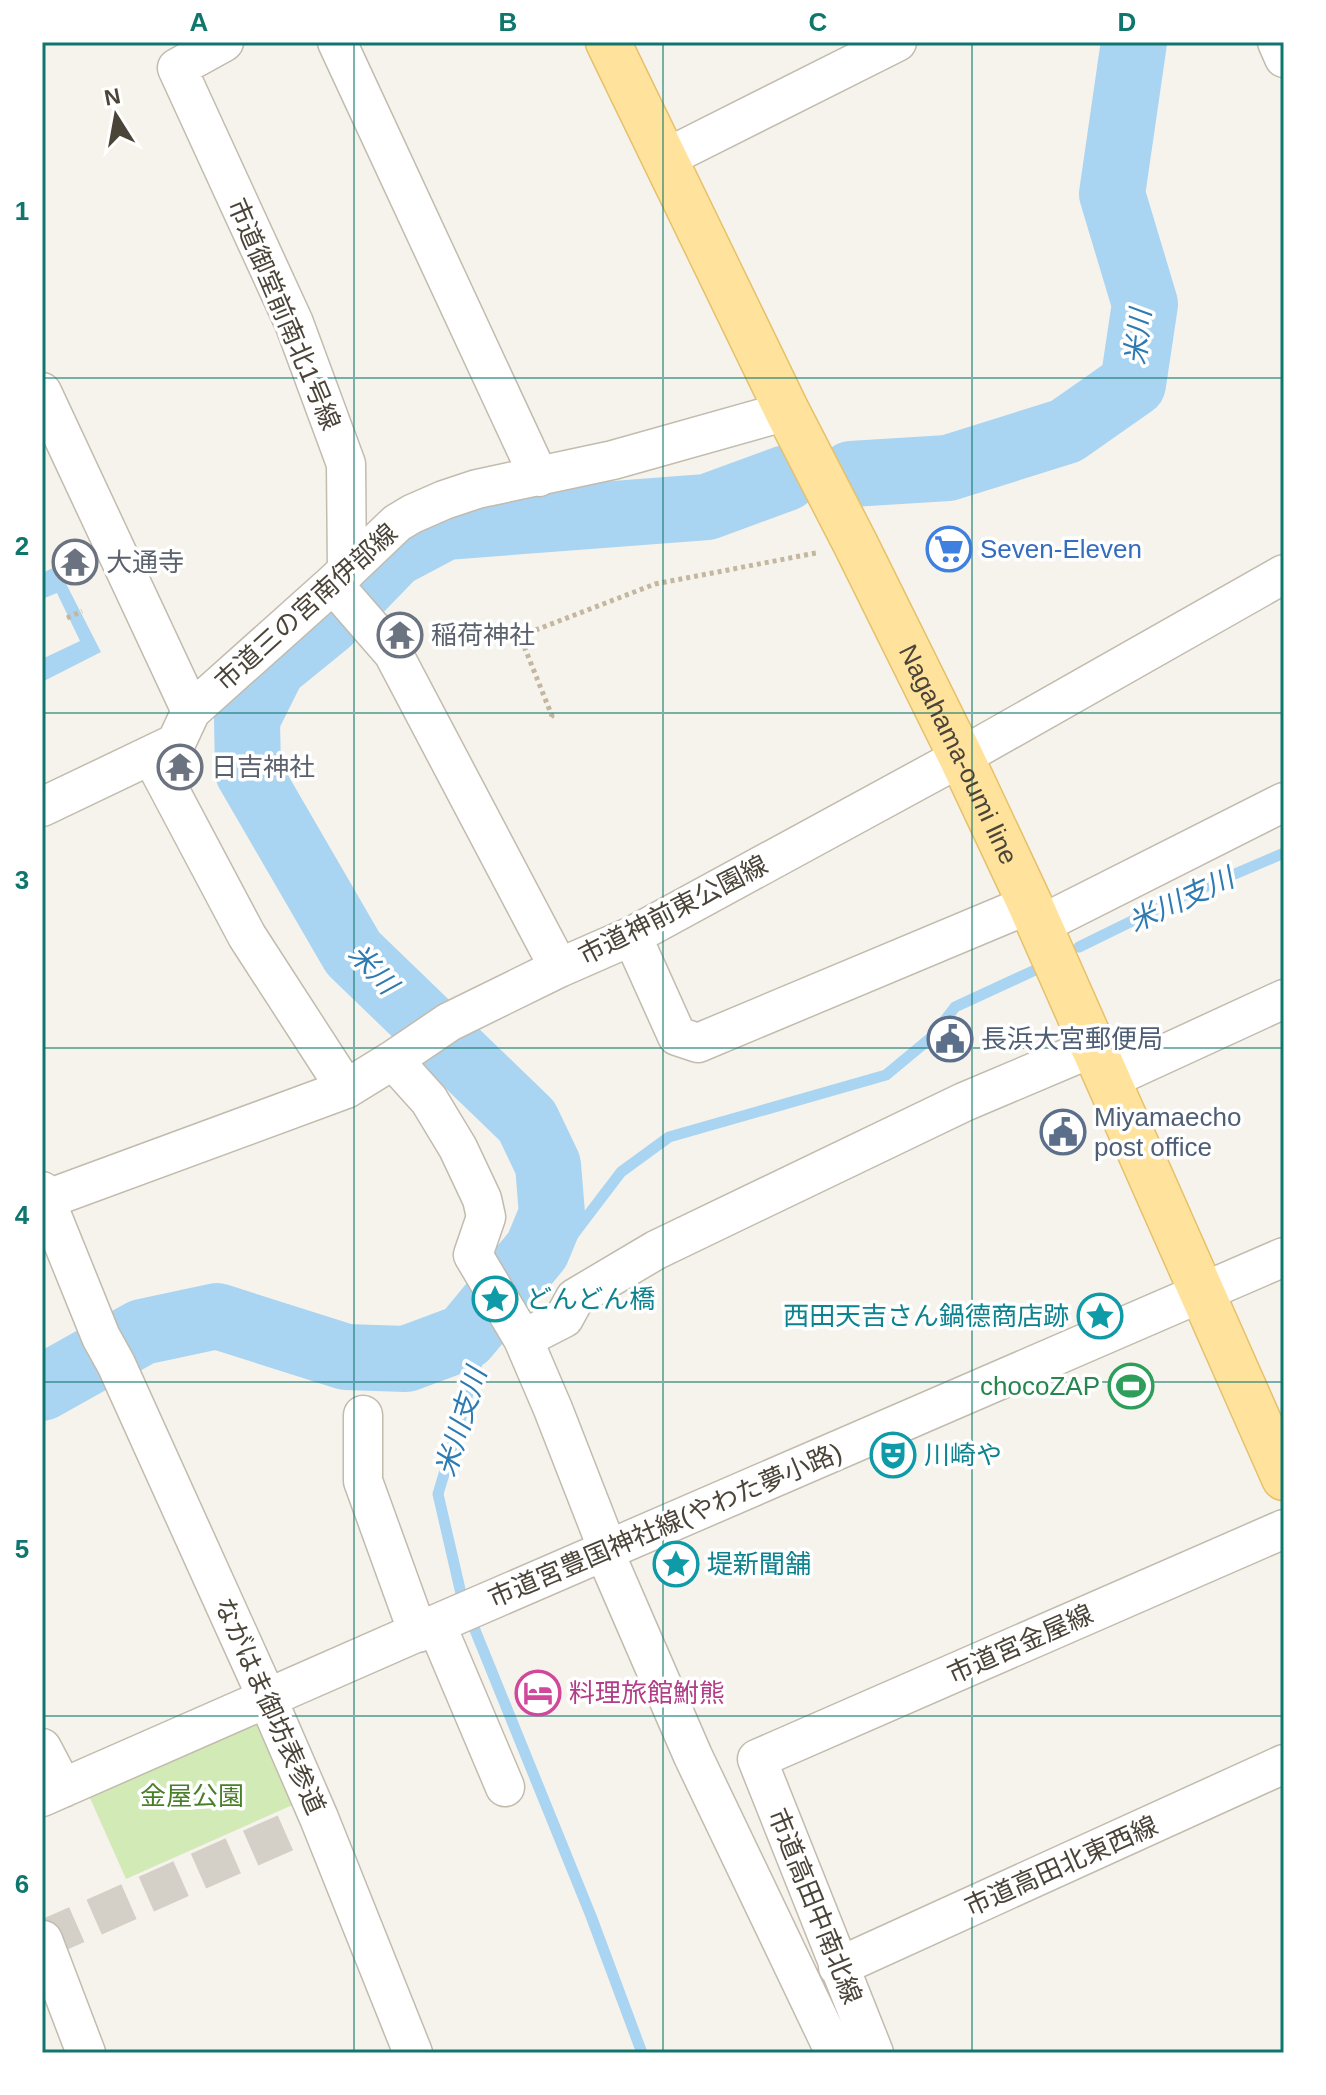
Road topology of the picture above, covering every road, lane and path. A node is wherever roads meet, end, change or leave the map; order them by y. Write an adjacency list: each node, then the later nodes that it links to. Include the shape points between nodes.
1 (224, 42): 13 (street, 市道御堂前南北1号線, via 177,68 294,323 346,464)
2 (337, 42): 10 (street)
3 (608, 42): 7 (main road, Nagahama-oumi line)
4 (897, 42): 7 (street)
5 (1277, 42): 6 (street)
6 (1284, 58)
7 (664, 159): 9 (main road, Nagahama-oumi line)
8 (42, 392): 16 (street)
9 (787, 411): 10 (street, 市道三の宮南伊部線); 11 (main road, Nagahama-oumi line)
10 (539, 477): 13 (street, 市道三の宮南伊部線, via 477,489 397,523)
11 (856, 545): 17 (path, via 655,584 520,636); 19 (main road, Nagahama-oumi line)
12 (1284, 574): 19 (street, 市道神前東公園線)
13 (346, 591): 16 (street, 市道三の宮南伊部線); 24 (street, via 393,653)
14 (82, 611): 15 (path)
15 (67, 618)
16 (191, 711): 18 (street, 市道三の宮南伊部線, via 176,743)
17 (551, 717)
18 (151, 755): 21 (street, 市道三の宮南伊部線); 28 (street, via 247,936)
19 (961, 757): 22 (main road, Nagahama-oumi line); 23 (street, 市道神前東公園線)
20 (1284, 802): 22 (street)
21 (42, 807)
22 (1035, 915): 23 (street, via 698,1043 677,1036); 27 (main road, Nagahama-oumi line)
23 (632, 936): 24 (street, 市道神前東公園線)
24 (559, 968): 26 (street, 市道神前東公園線, via 449,1022)
25 (1284, 999): 27 (street)
26 (405, 1052): 28 (street, 市道神前東公園線); 32 (street, via 482,1199 486,1217 473,1255)
27 (1101, 1064): 31 (main road, Nagahama-oumi line); 32 (street, via 964,1102 656,1250 575,1298 564,1318)
28 (346, 1089): 29 (street, 市道神前東公園線)
29 (43, 1197): 38 (street, ながはま御坊表参道)
30 (1284, 1257): 31 (street, 市道宮豊国神社線(やわた夢小路))
31 (1204, 1293): 34 (main road, Nagahama-oumi line); 36 (street, 市道宮豊国神社線(やわた夢小路))
32 (519, 1334): 36 (street)
33 (363, 1415): 37 (street, via 363,1481)
34 (1284, 1478)
35 (1284, 1529): 40 (street, 市道宮金屋線)
36 (608, 1550): 37 (street, 市道宮豊国神社線(やわた夢小路)); 48 (street, via 693,1756)
37 (427, 1628): 38 (street, 市道宮豊国神社線(やわた夢小路)); 42 (street)
38 (267, 1698): 43 (street, 市道宮豊国神社線(やわた夢小路)); 47 (street, ながはま御坊表参道)
39 (42, 1748): 43 (street)
40 (757, 1759): 45 (street, 市道高田中南北線)
41 (1284, 1764): 45 (street, 市道高田北東西線)
42 (505, 1787)
43 (53, 1793)
44 (43, 1940): 46 (street)
45 (838, 1967): 49 (street, 市道高田中南北線)
46 (86, 2053)
47 (413, 2053)
48 (835, 2053)
49 (874, 2053)

